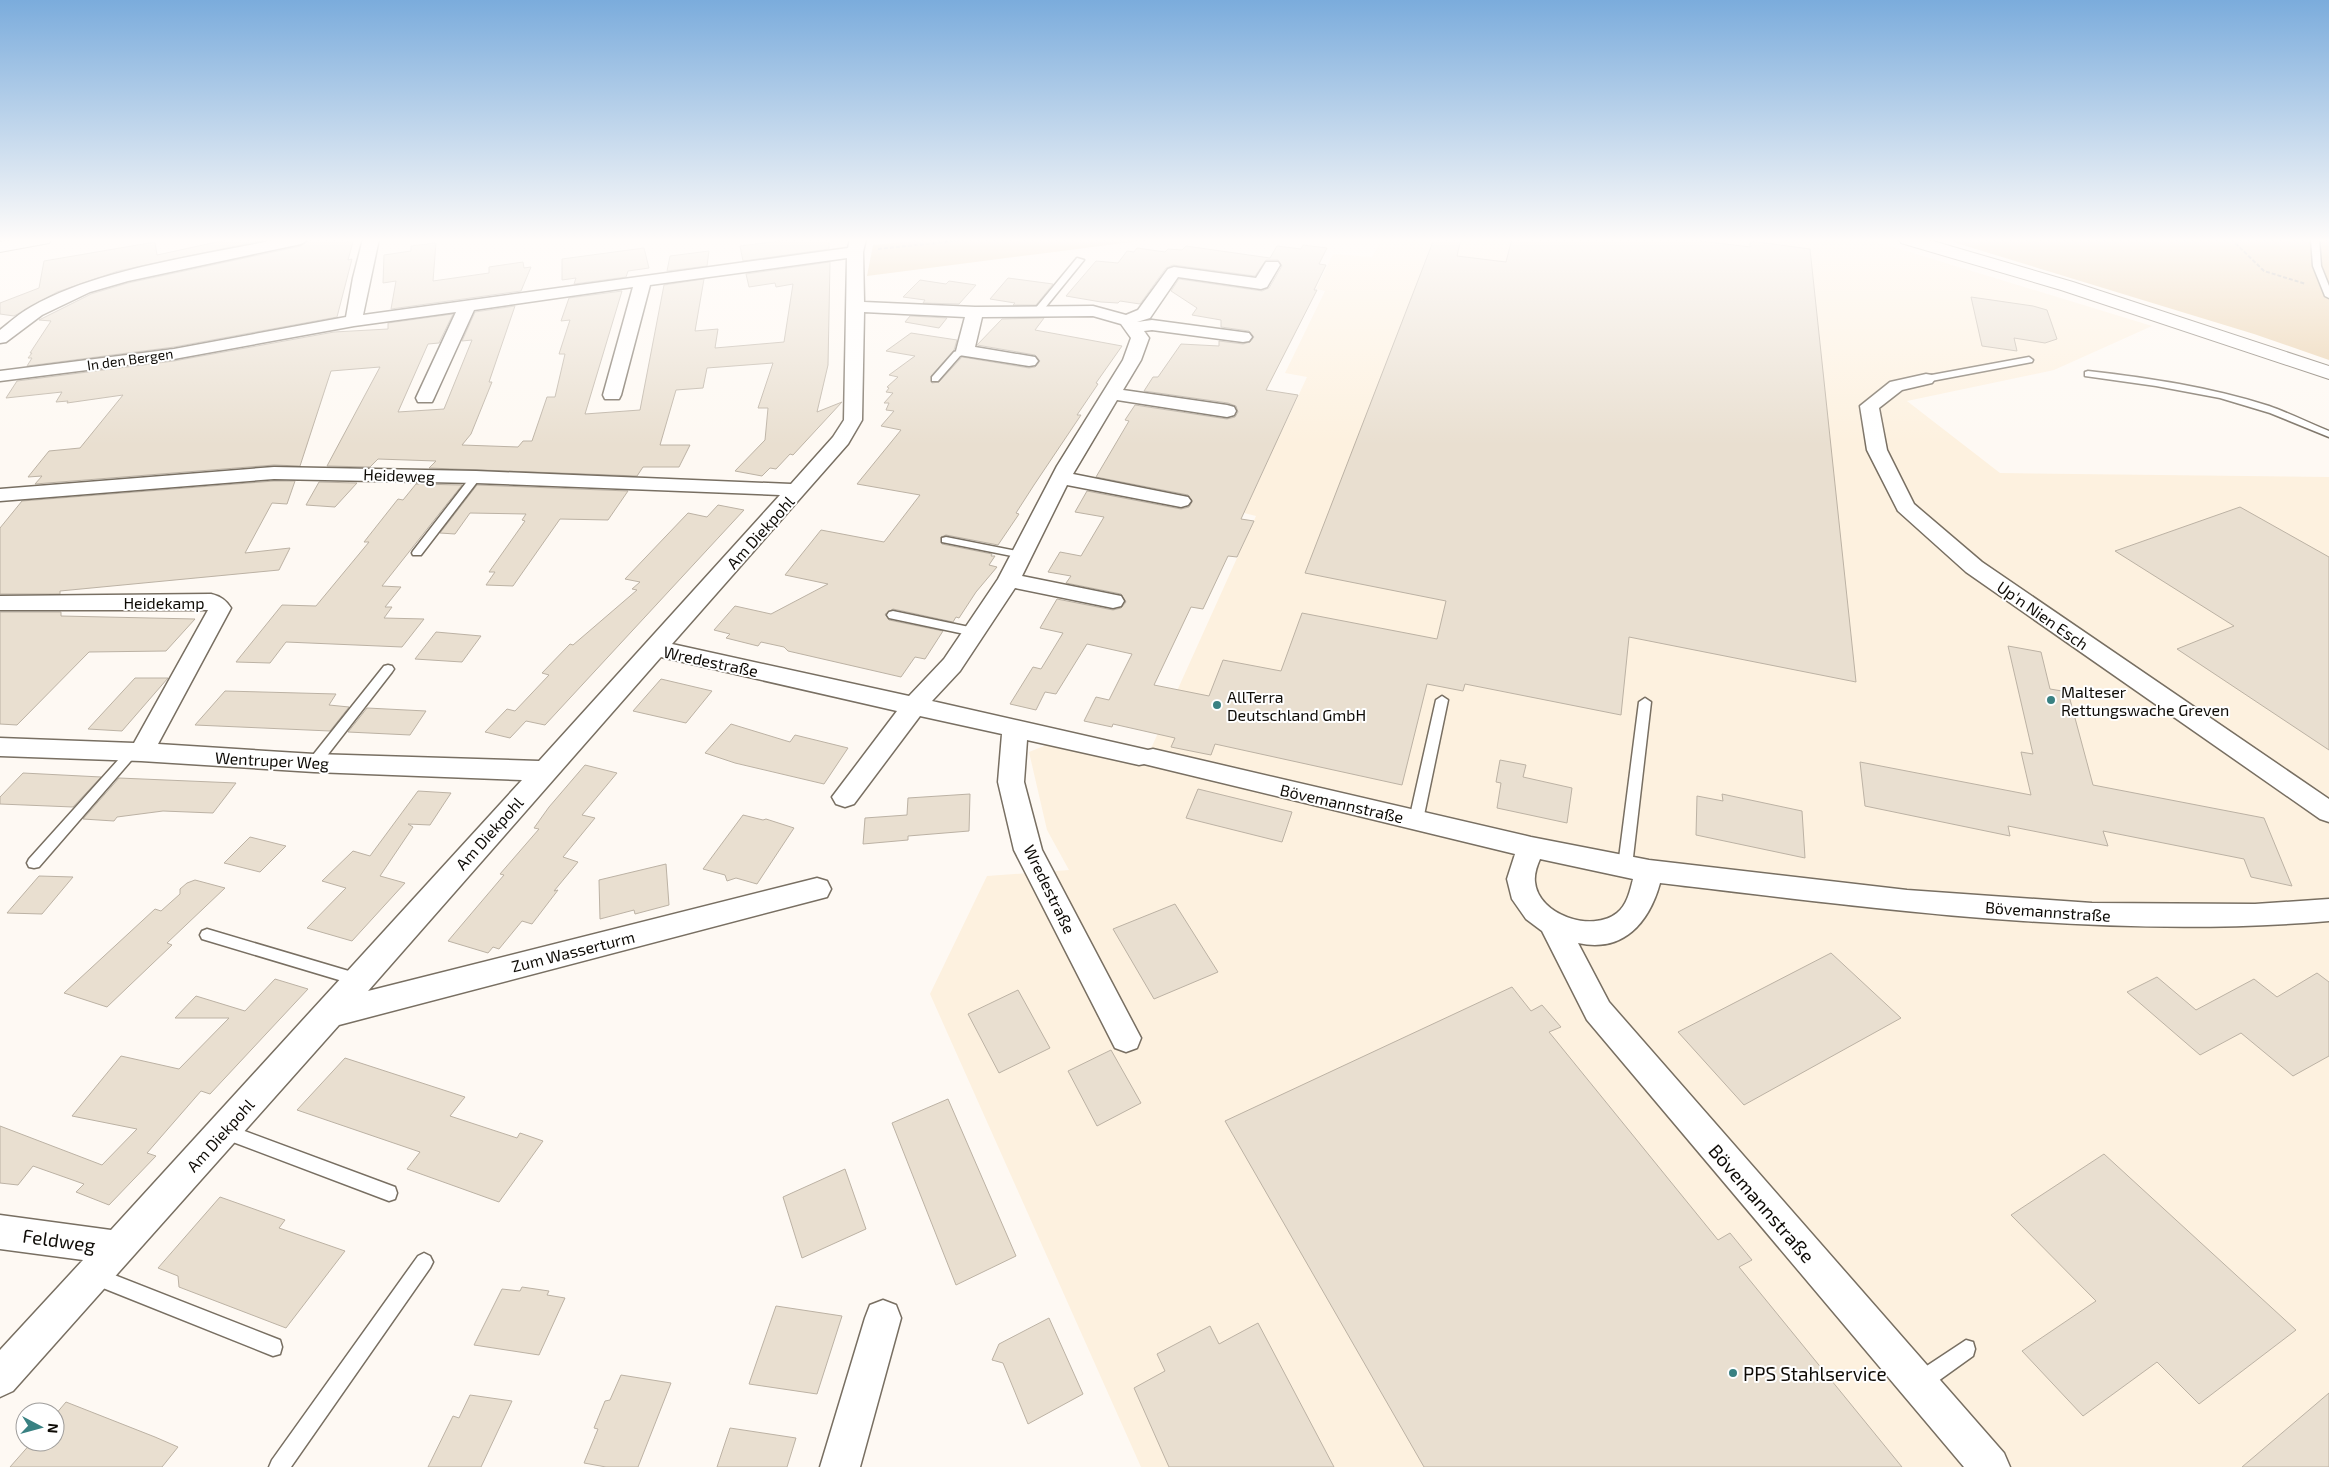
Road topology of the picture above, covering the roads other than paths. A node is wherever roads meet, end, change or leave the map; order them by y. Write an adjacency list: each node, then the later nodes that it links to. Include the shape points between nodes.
1 (43, 307): 16 (street)
2 (356, 307): 13 (street)
3 (456, 307): 13 (street, In den Bergen)
4 (466, 307): 27 (street)
5 (636, 307): 26 (street)
6 (856, 307): 32 (street, Am Diekpohl, via 853,420 841,440)
7 (867, 307): 11 (street)
8 (1042, 307): 12 (lane)
9 (1149, 307): 14 (street)
10 (2132, 307): 20 (main road)
11 (975, 312): 12 (street); 17 (street)
12 (1038, 312): 14 (street, via 1093,311)
13 (354, 321): 22 (street, In den Bergen, via 174,354)
14 (1130, 324): 15 (street); 25 (street, via 1140,338 1132,360)
15 (1243, 337)
16 (0, 338)
17 (965, 350): 19 (street); 23 (lane, via 957,354)
18 (2029, 360): 24 (lane)
19 (1029, 361)
20 (2329, 373)
21 (2088, 374): 29 (lane, via 2159,382 2218,394 2267,408)
22 (0, 376)
23 (935, 379)
24 (1926, 379): 55 (street, Up'n Nien Esch, via 1896,386 1869,406 1877,450 1905,507 1974,567)
25 (1111, 394): 28 (street); 31 (street)
26 (612, 395)
27 (425, 398)
28 (1227, 412)
29 (2329, 434)
30 (476, 478): 32 (street, Heideweg); 33 (street, Heideweg, via 274,474); 36 (lane)
31 (1061, 478): 34 (street); 37 (street)
32 (798, 490): 43 (street, Am Diekpohl)
33 (0, 495)
34 (1181, 501)
35 (946, 540): 37 (lane)
36 (417, 552)
37 (1022, 555): 38 (street)
38 (1009, 580): 39 (street); 42 (street)
39 (1113, 601)
40 (0, 603): 50 (street, Heidekamp, via 211,601 220,608)
41 (894, 615): 42 (lane)
42 (974, 632): 47 (street, via 952,665)
43 (654, 648): 47 (street, Wredestraße); 53 (street, Am Diekpohl)
44 (388, 669): 52 (lane)
45 (1442, 700): 56 (lane)
46 (1645, 702): 59 (lane)
47 (914, 706): 48 (street, Wredestraße); 54 (street)
48 (1015, 728): 51 (street, Wredestraße); 66 (street, Wredestraße, via 1011,782 1028,850)
49 (0, 747): 50 (street, Wentruper Weg)
50 (136, 752): 52 (street, Wentruper Weg); 58 (lane)
51 (1146, 757): 56 (street, Bövemannstraße)
52 (314, 763): 53 (street, Wentruper Weg)
53 (544, 771): 64 (street, Am Diekpohl)
54 (845, 797)
55 (2329, 812)
56 (1416, 820): 57 (street, Bövemannstraße)
57 (1530, 847): 59 (street, Bövemannstraße); 62 (street, Bövemannstraße, via 1521,883 1526,901 1538,916)
58 (34, 863)
59 (1637, 868): 61 (street, Bövemannstraße, via 1907,901 2092,915 2255,916); 62 (street, Bövemannstraße, via 1644,894 1627,922 1613,931 1594,933)
60 (817, 889): 65 (street, Zum Wasserturm)
61 (2329, 910)
62 (1554, 926): 77 (street, Bövemannstraße, via 1598,1011)
63 (207, 935): 64 (lane)
64 (359, 980): 65 (street, Am Diekpohl)
65 (330, 1014): 67 (street, Am Diekpohl)
66 (1126, 1038)
67 (223, 1131): 68 (lane); 70 (street, Am Diekpohl)
68 (389, 1193)
69 (0, 1232): 70 (street, Feldweg)
70 (118, 1248): 72 (street, Am Diekpohl)
71 (424, 1262): 78 (lane)
72 (92, 1276): 74 (lane); 76 (street, Am Diekpohl)
73 (883, 1318): 79 (street)
74 (273, 1347)
75 (1966, 1349): 77 (lane)
76 (0, 1378)
77 (1918, 1383): 80 (street, Bövemannstraße)
78 (279, 1467)
79 (840, 1467)
80 (1990, 1467)

